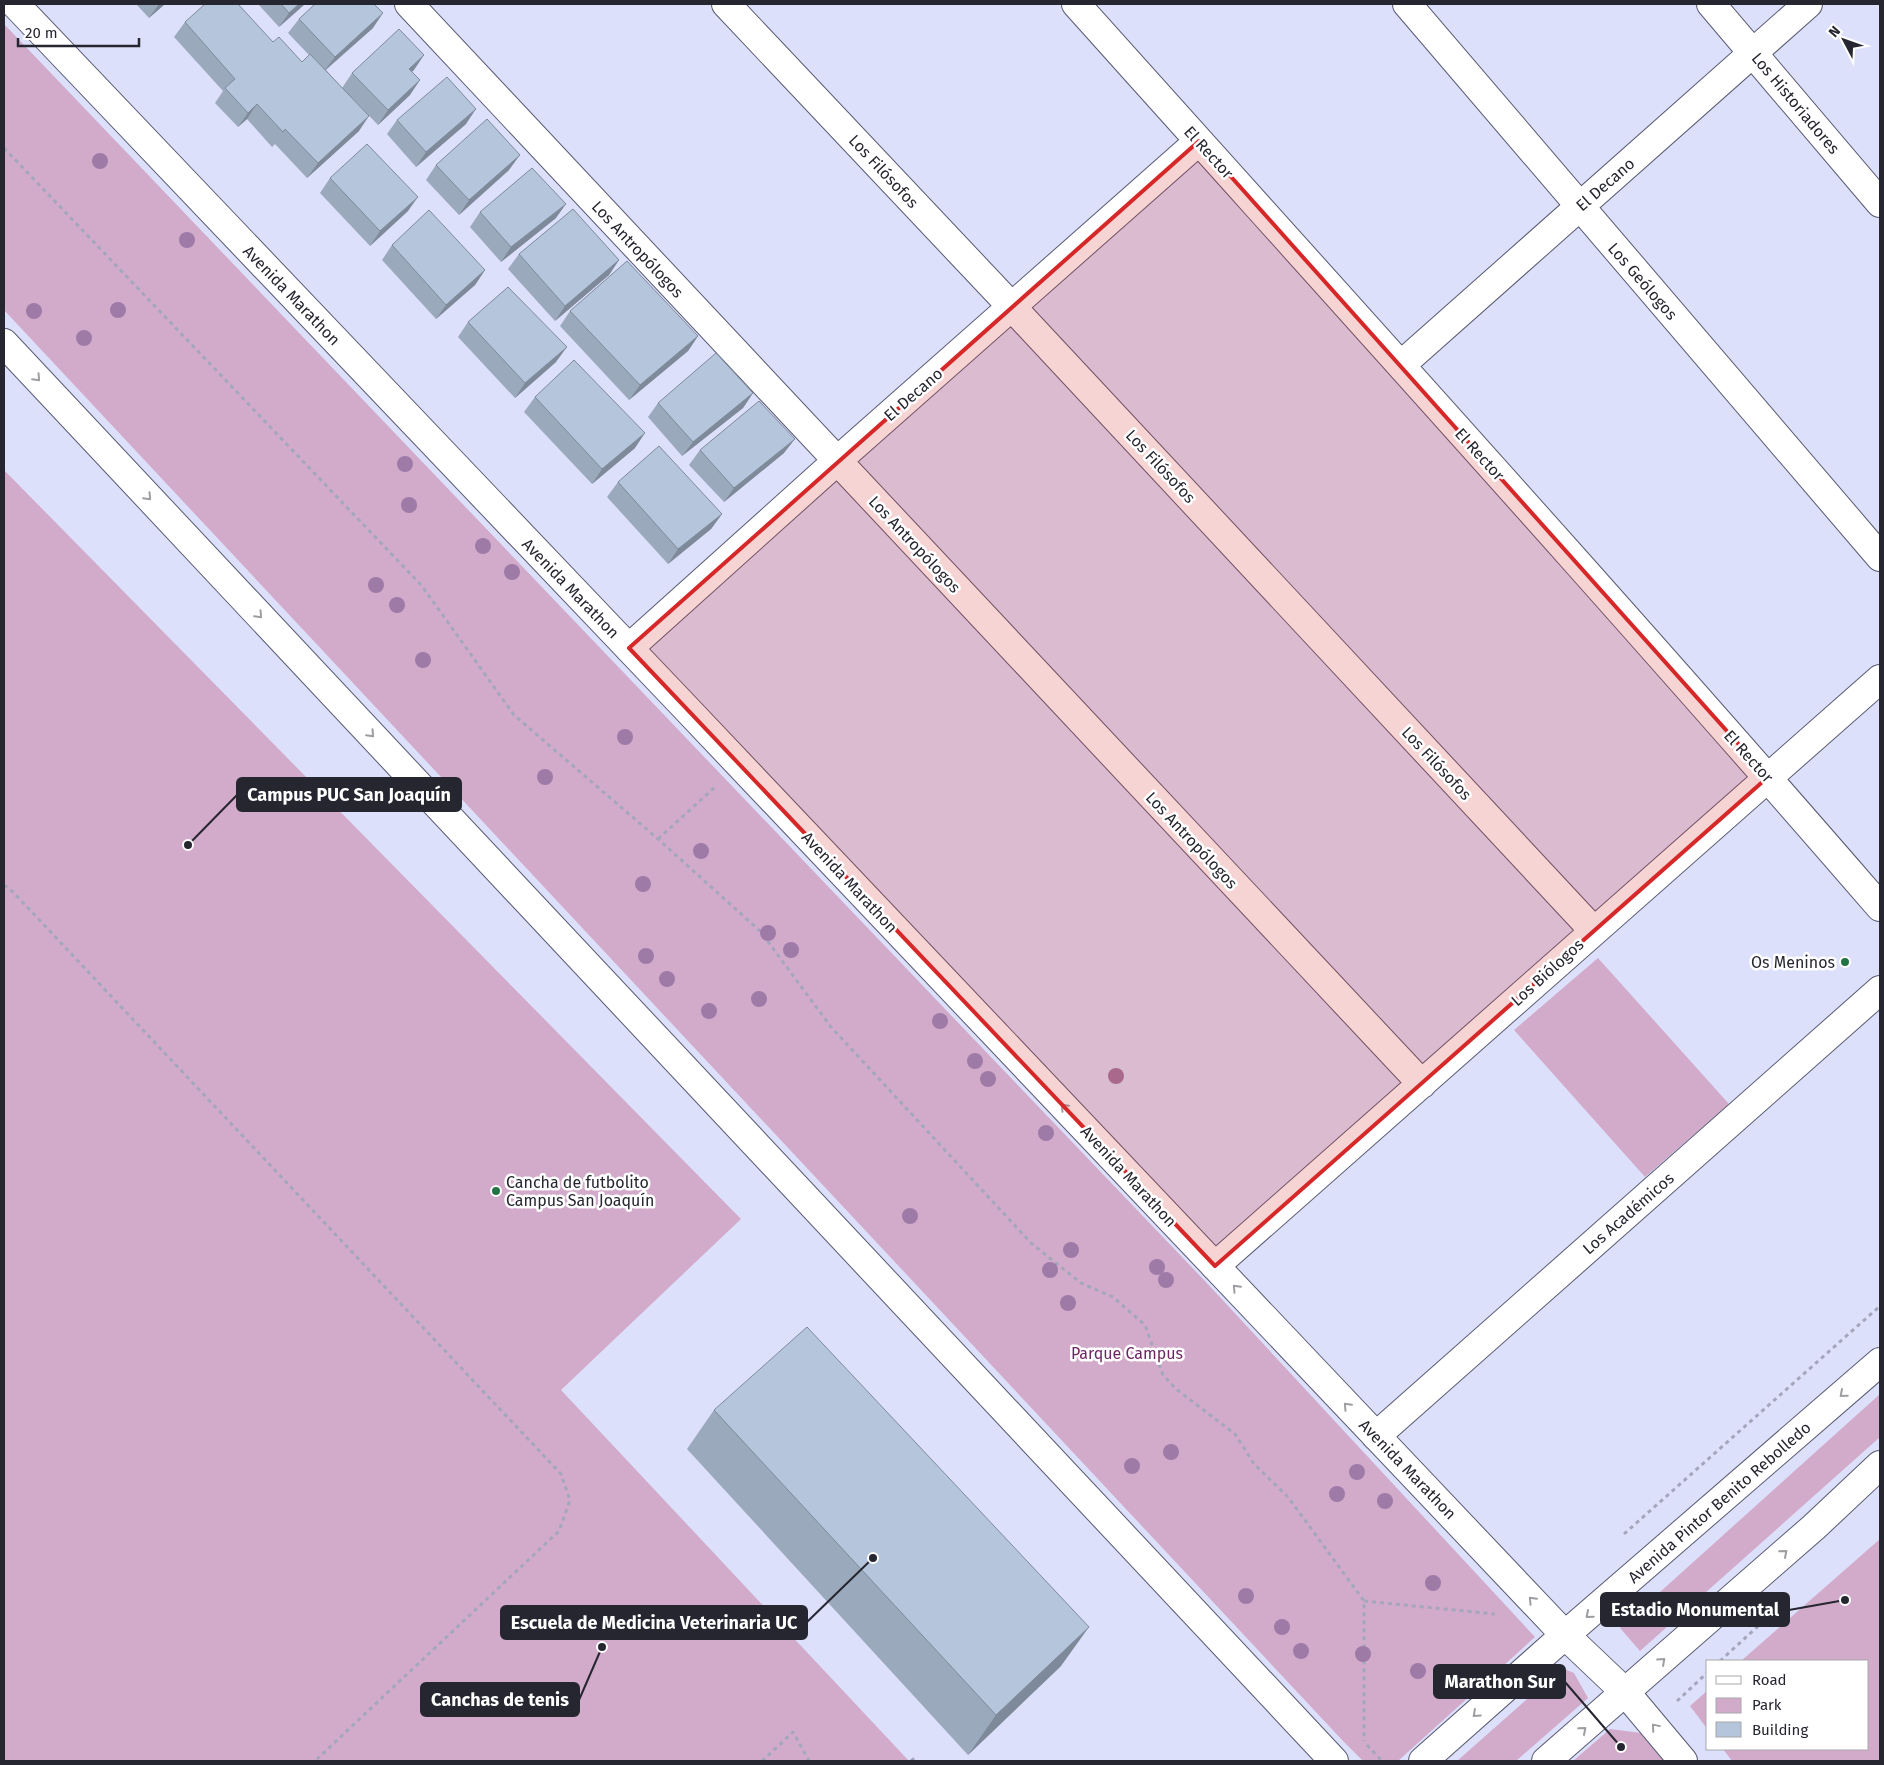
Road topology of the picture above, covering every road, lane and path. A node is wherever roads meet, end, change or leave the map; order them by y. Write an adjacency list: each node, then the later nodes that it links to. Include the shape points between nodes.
1 (15, 4): 18 (street, Avenida Marathon)
2 (409, 4): 16 (street, Los Antropólogos)
3 (726, 4): 13 (street, Los Filósofos)
4 (1076, 4): 9 (street, El Rector)
5 (1407, 4): 12 (street, Los Geólogos)
6 (1711, 4): 8 (street, Los Historiadores)
7 (1808, 4): 8 (street, El Decano)
8 (1754, 54): 11 (street, Los Historiadores); 12 (street, El Decano)
9 (1199, 141): 13 (street, El Decano); 15 (street, El Rector)
10 (4, 148): 22 (path, via 422,586 514,716)
11 (1880, 203)
12 (1579, 207): 15 (street, El Decano); 17 (street, Los Geólogos)
13 (1012, 307): 16 (street, El Decano); 25 (street, Los Filósofos)
14 (4, 343): 45 (street, one-way to 45)
15 (1401, 365): 20 (street, El Rector)
16 (837, 461): 18 (street, El Decano); 27 (street, Los Antropólogos)
17 (1880, 557)
18 (629, 648): 28 (street, Avenida Marathon, one-way to 18)
19 (1880, 678): 20 (street, Los Biólogos)
20 (1768, 778): 24 (street, El Rector); 25 (street, Los Biólogos)
21 (718, 784): 22 (path)
22 (658, 839): 34 (path, via 760,931 831,1027 1031,1243 1081,1282 1114,1297 1145,1325 1162,1375 1236,1434 1254,1464 1288,1497)
23 (4, 885): 41 (path, via 561,1474 570,1500 559,1531)
24 (1880, 907)
25 (1594, 931): 27 (street, Los Biólogos)
26 (1880, 990): 31 (street, Los Académicos)
27 (1422, 1084): 28 (street, Los Biólogos)
28 (1215, 1266): 31 (street, Avenida Marathon, one-way to 28)
29 (1880, 1306): 33 (path)
30 (1880, 1362): 36 (street, Avenida Pintor Benito Rebolledo, one-way to 36)
31 (1376, 1436): 36 (street, Avenida Marathon, one-way to 31)
32 (1880, 1465): 37 (street, one-way to 32)
33 (1619, 1538)
34 (1364, 1601): 35 (path); 38 (path)
35 (1504, 1614)
36 (1565, 1635): 37 (street, Avenida Marathon); 47 (street, Avenida Pintor Benito Rebolledo, one-way to 47)
37 (1626, 1693): 48 (street, one-way to 37); 49 (street, Avenida Marathon, one-way to 37)
38 (1364, 1742): 39 (path); 46 (path)
39 (1364, 1752)
40 (917, 1756): 44 (path)
41 (315, 1761)
42 (762, 1761): 43 (path, via 793,1732)
43 (809, 1761)
44 (911, 1761)
45 (1334, 1761)
46 (1382, 1761)
47 (1423, 1761)
48 (1546, 1761)
49 (1683, 1761)

